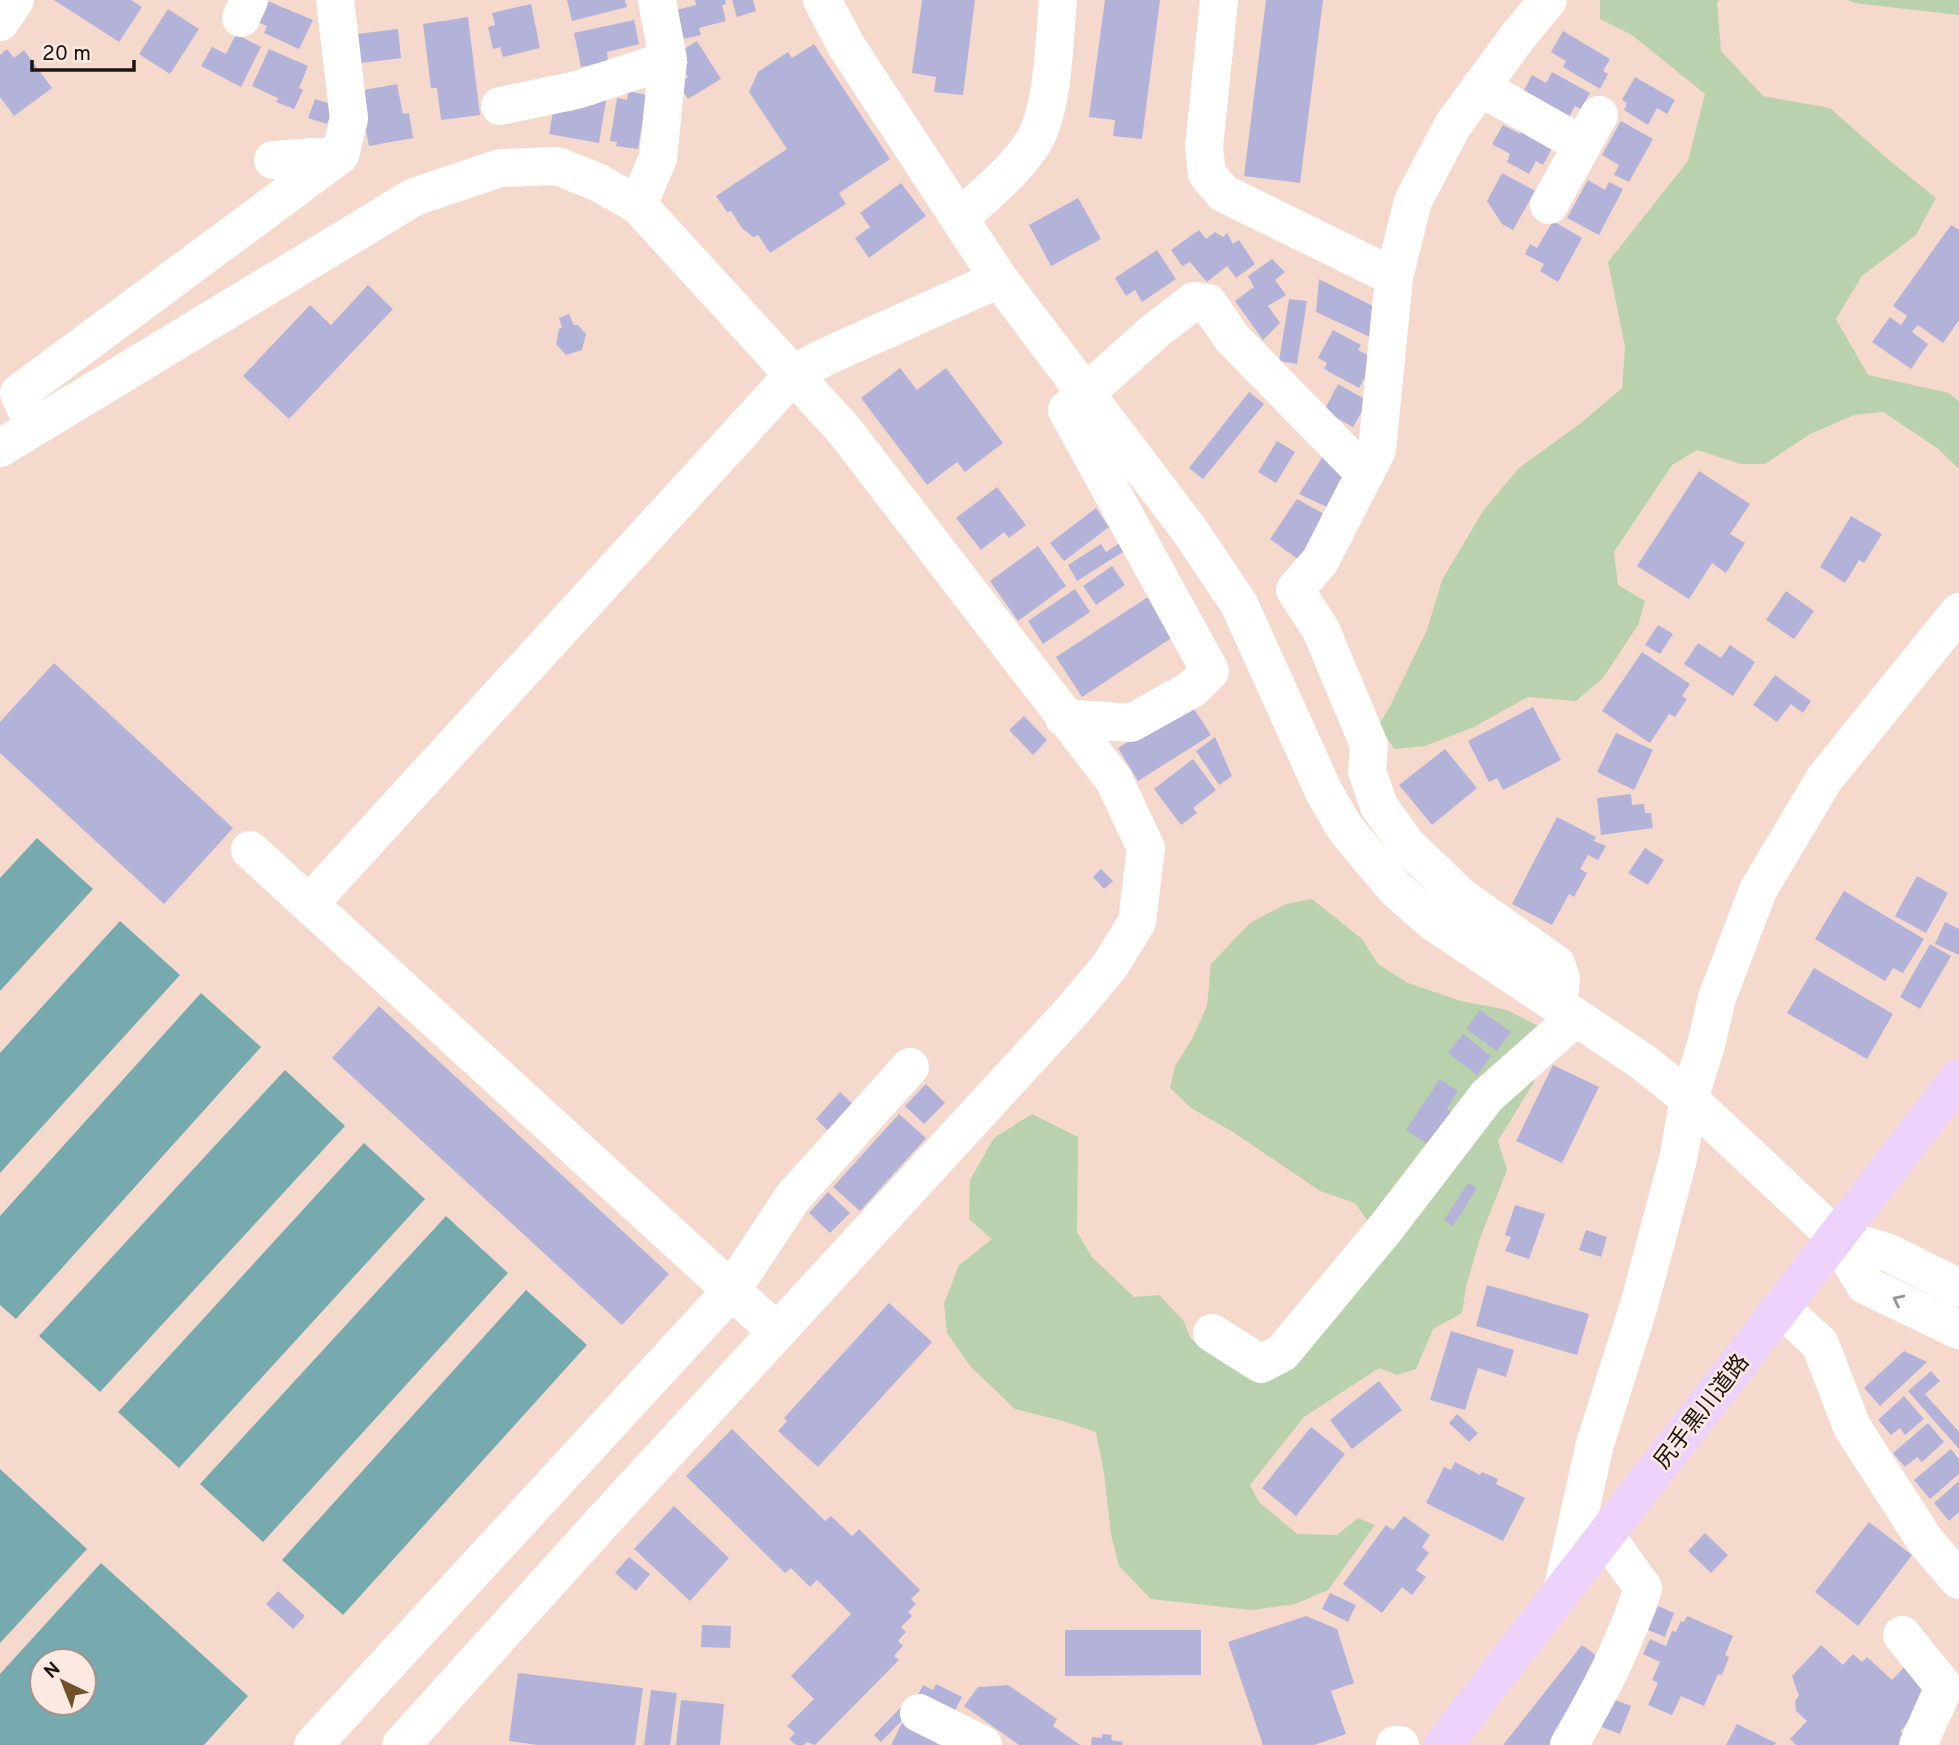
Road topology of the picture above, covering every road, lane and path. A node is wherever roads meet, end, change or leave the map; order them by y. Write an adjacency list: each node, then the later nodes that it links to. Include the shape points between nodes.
1 (657, 0): 7 (street)
2 (822, 0): 14 (street, via 846,47)
3 (1058, 0): 14 (street, via 1047,107 1033,143)
4 (1219, 0): 15 (street, via 1204,146 1207,174 1223,193)
5 (1548, 0): 8 (street)
6 (332, 2): 10 (street, via 349,119)
7 (668, 61): 9 (street, via 577,90); 12 (street, via 658,158)
8 (1480, 87): 13 (street, via 1590,130); 15 (street, via 1452,125 1413,201)
9 (500, 106)
10 (340, 155): 11 (street); 19 (street, via 19,393)
11 (273, 160)
12 (638, 205): 17 (street); 19 (street, via 557,166 500,168 414,197)
13 (1549, 205)
14 (960, 218): 16 (street)
15 (1394, 277): 21 (street, via 1382,422 1377,450)
16 (999, 278): 17 (street); 18 (street)
17 (794, 374): 23 (street, via 845,430); 25 (street)
18 (1087, 394): 21 (street, via 1194,301 1208,303 1232,338); 23 (street, via 1067,411 1210,671 1192,689 1131,723); 26 (street, via 1239,604 1324,792 1345,828 1395,888 1432,921)
19 (34, 427): 20 (street)
20 (0, 448)
21 (1365, 474): 26 (street, via 1320,561 1295,590 1321,630 1369,746 1367,771 1379,806 1407,845 1460,897 1556,964)
22 (1959, 612): 29 (street, via 1825,778 1758,890 1717,998)
23 (1064, 718): 35 (street, via 1114,780 1146,848 1137,922 1109,967 1072,1011)
24 (250, 850): 25 (street)
25 (309, 904): 32 (street)
26 (1567, 1011): 29 (street); 36 (street, via 1487,1096 1282,1353 1261,1364)
27 (910, 1067): 32 (street, via 793,1197)
28 (1959, 1078): 30 (main road, 尻手黒川道路)
29 (1689, 1099): 30 (street); 39 (street, via 1639,1305 1595,1444)
30 (1836, 1237): 31 (street, via 1889,1253); 33 (main road, 尻手黒川道路); 34 (street, one-way to 30, via 1865,1285)
31 (1958, 1284)
32 (730, 1291): 35 (street); 42 (street)
33 (1781, 1308): 37 (main road, 尻手黒川道路); 38 (street, via 1821,1344 1852,1427 1926,1542)
34 (1959, 1330)
35 (777, 1332): 43 (street)
36 (1212, 1333)
37 (1605, 1535): 39 (main road, 尻手黒川道路); 46 (street, via 1643,1588 1600,1693)
38 (1959, 1580)
39 (1562, 1591): 45 (main road, 尻手黒川道路)
40 (1902, 1635): 47 (street, via 1944,1687)
41 (919, 1713): 44 (street)
42 (313, 1745)
43 (401, 1745)
44 (983, 1745)
45 (1443, 1745)
46 (1569, 1745)
47 (1918, 1745)

